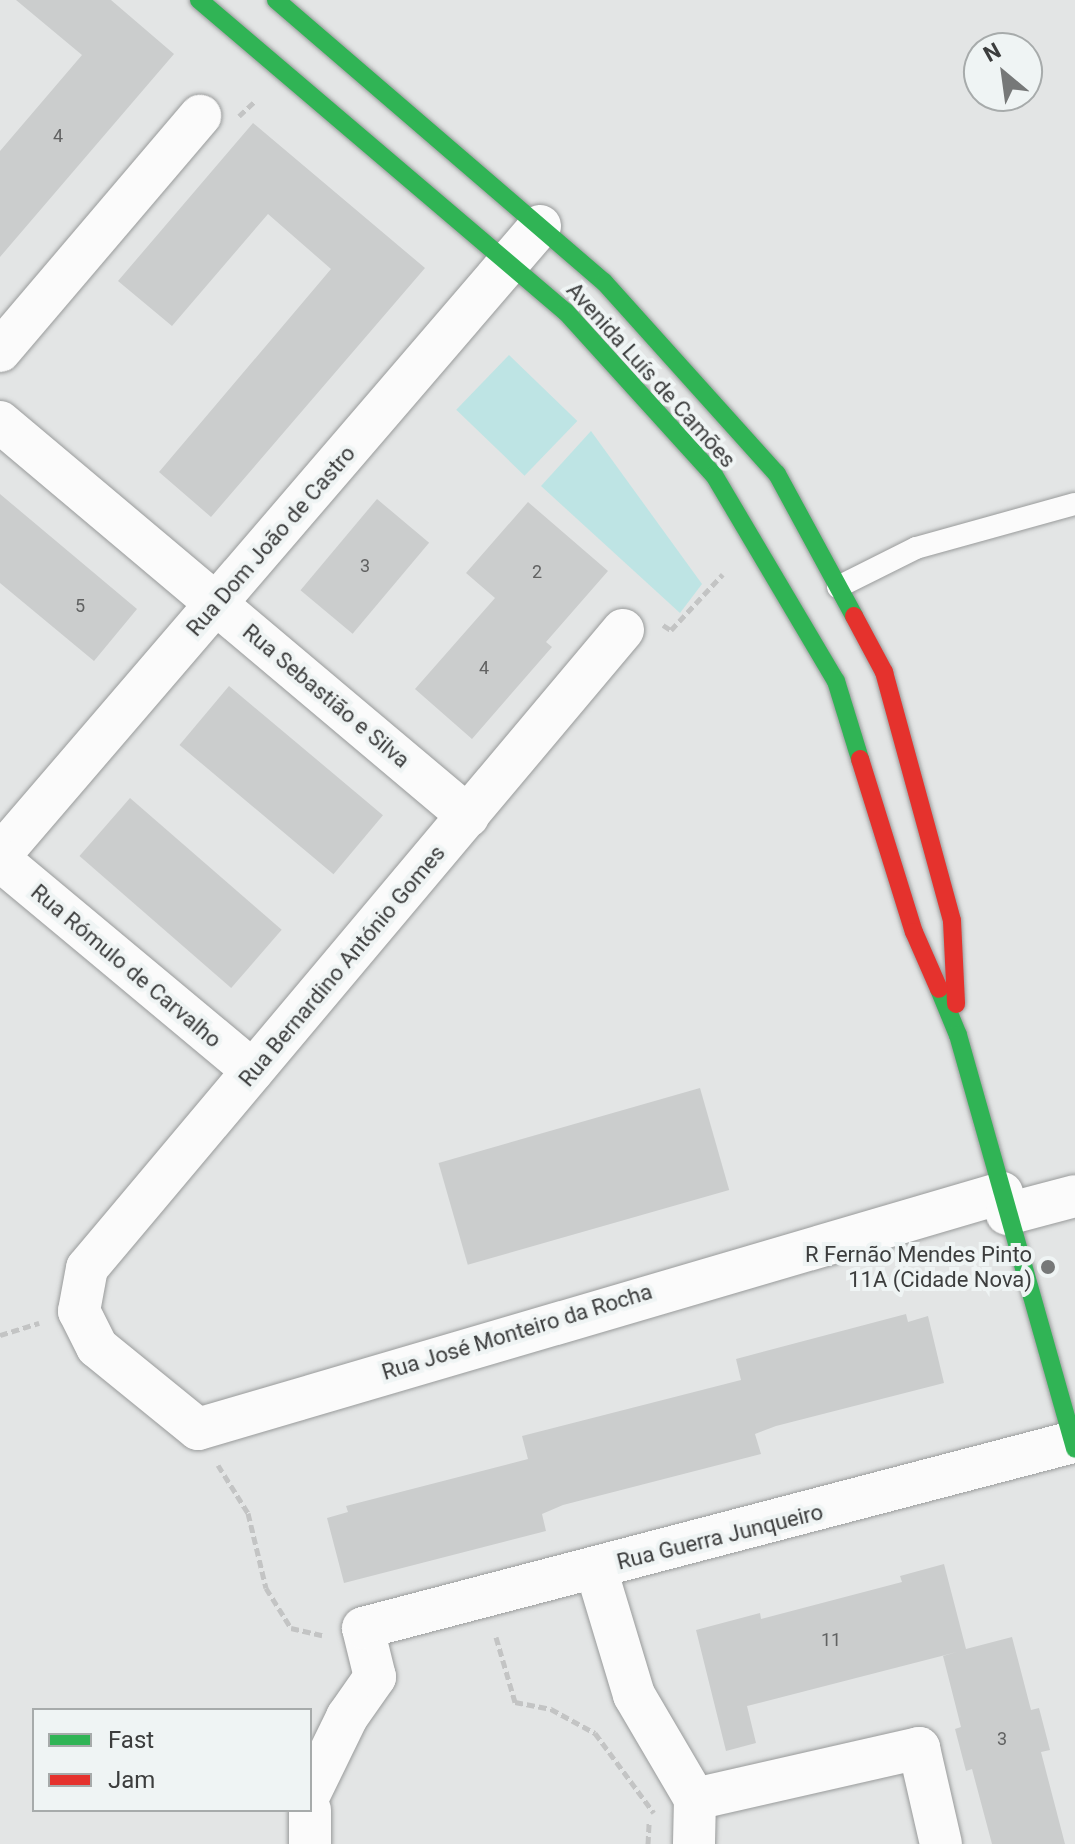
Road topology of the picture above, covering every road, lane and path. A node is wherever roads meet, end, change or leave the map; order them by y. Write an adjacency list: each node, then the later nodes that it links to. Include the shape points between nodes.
1 (199, 0): 5 (street, Avenida Luís de Camões)
2 (276, 0): 4 (street, Avenida Luís de Camões)
3 (200, 116): 6 (street)
4 (540, 226): 5 (street, Rua Dom João de Castro); 10 (street, Avenida Luís de Camões, via 604,282 777,474)
5 (510, 263): 9 (street, Avenida Luís de Camões, via 566,312 714,475); 11 (street, Rua Dom João de Castro)
6 (0, 351)
7 (0, 422): 11 (street, Rua Sebastião e Silva)
8 (1075, 504): 10 (lane, via 916,548)
9 (753, 541): 12 (path, via 671,630 641,610); 15 (street, Avenida Luís de Camões, via 836,681 914,932)
10 (838, 587): 15 (street, Avenida Luís de Camões, via 884,672 952,921)
11 (216, 604): 13 (street, Rua Sebastião e Silva); 14 (street, Rua Dom João de Castro)
12 (623, 630): 13 (street, Rua Bernardino António Gomes)
13 (468, 816): 16 (street, Rua Bernardino António Gomes)
14 (0, 858): 16 (street, Rua Rómulo de Carvalho)
15 (958, 1035): 18 (street, Avenida Luís de Camões)
16 (253, 1071): 19 (street, Rua Bernardino António Gomes, via 87,1268 79,1311 97,1347)
17 (1075, 1196): 18 (street, Rua José Monteiro da Rocha)
18 (1004, 1203): 19 (street, Rua José Monteiro da Rocha); 20 (street, Avenida Luís de Camões)
19 (198, 1429): 23 (path, via 248,1513 266,1588 291,1628 315,1636)
20 (1074, 1444): 21 (street, Rua Guerra Junqueiro)
21 (596, 1569): 22 (street, Rua Guerra Junqueiro); 25 (street, via 634,1695)
22 (485, 1597): 23 (street, Rua Guerra Junqueiro); 27 (path, via 515,1702 551,1709 595,1733 622,1765)
23 (363, 1628): 24 (street, via 375,1677 347,1717)
24 (312, 1789)
25 (695, 1799): 27 (path); 30 (street); 31 (street, via 919,1748)
26 (310, 1812): 28 (street)
27 (650, 1814): 29 (path)
28 (310, 1844)
29 (648, 1844)
30 (694, 1844)
31 (941, 1844)

